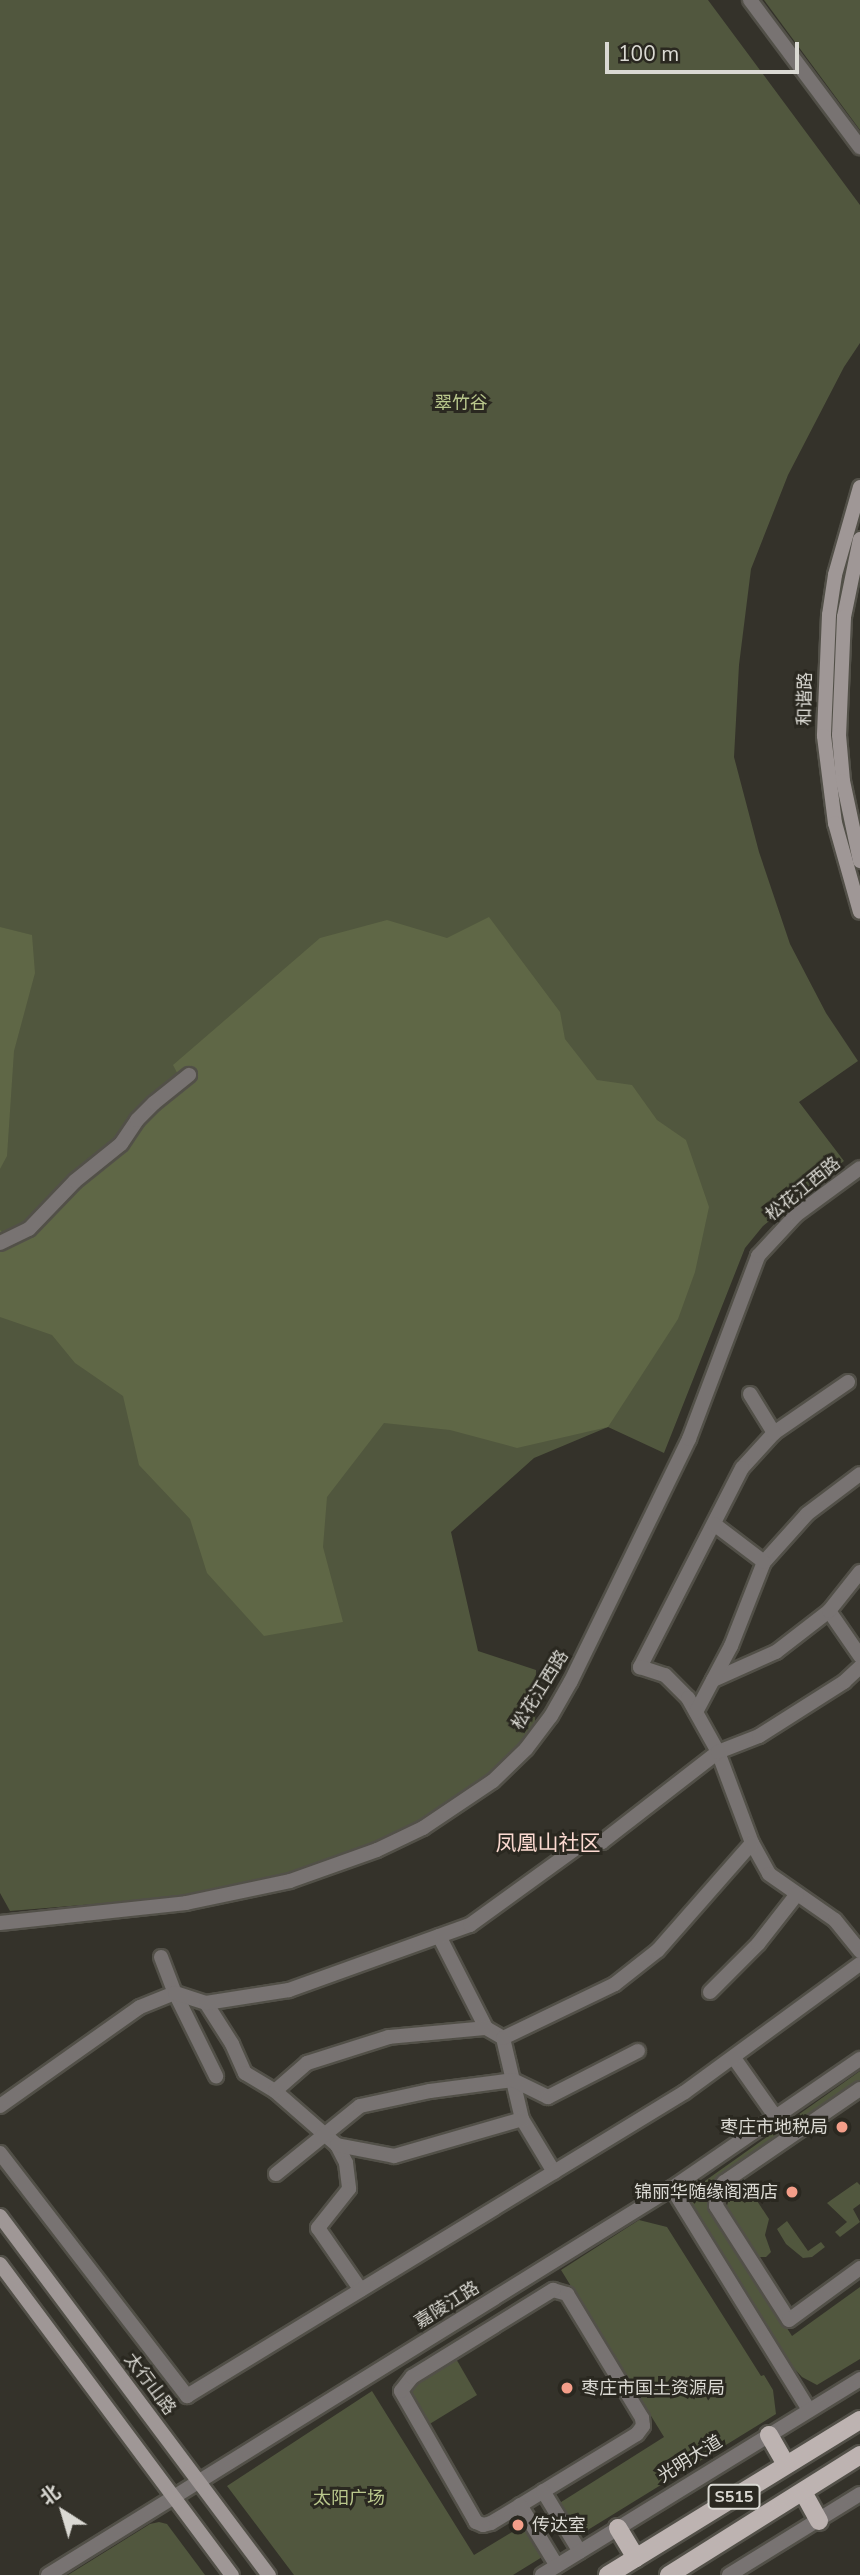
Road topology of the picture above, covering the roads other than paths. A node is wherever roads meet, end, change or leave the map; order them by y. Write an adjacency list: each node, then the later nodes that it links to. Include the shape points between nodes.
1 (750, 0): 2 (street)
2 (860, 147)
3 (860, 487): 6 (main road, 和谐路, via 835,575 824,696 828,783)
4 (860, 539): 5 (main road, 和谐路, via 844,617 839,735 843,781)
5 (860, 861)
6 (860, 912)
7 (189, 1075): 9 (street, via 29,1229)
8 (860, 1168): 25 (street, 松花江西路, via 796,1215 758,1256 685,1450 571,1681 526,1749 493,1780 422,1828 377,1850 290,1881 186,1903)
9 (0, 1243)
10 (848, 1382): 12 (street)
11 (750, 1394): 12 (street)
12 (774, 1433): 14 (street, via 742,1468)
13 (860, 1474): 15 (street, via 807,1514)
14 (715, 1524): 15 (street); 21 (street, via 640,1667 665,1675)
15 (764, 1562): 20 (street)
16 (860, 1572): 17 (street)
17 (829, 1611): 18 (street); 20 (street, via 776,1652)
18 (860, 1656)
19 (860, 1667): 22 (street, via 759,1736)
20 (713, 1680): 21 (street)
21 (696, 1712): 22 (street)
22 (718, 1752): 23 (street); 26 (street, via 603,1842 586,1841 470,1925)
23 (752, 1843): 24 (street, via 769,1874); 34 (street, via 658,1950 615,1984)
24 (797, 1894): 27 (street, via 835,1920); 30 (street, via 758,1944)
25 (0, 1923)
26 (439, 1936): 32 (street, via 289,1990); 33 (street)
27 (860, 1951)
28 (161, 1956): 31 (street)
29 (860, 1964): 36 (street)
30 (710, 1992)
31 (175, 1993): 32 (street); 38 (street); 42 (street, via 139,2007)
32 (206, 2003): 41 (street, via 245,2073)
33 (486, 2028): 34 (street); 41 (street, via 389,2037 307,2063)
34 (503, 2038): 39 (street)
35 (638, 2051): 39 (street, via 548,2097)
36 (734, 2058): 44 (street); 48 (street)
37 (860, 2059): 44 (street, 嘉陵江路)
38 (216, 2076)
39 (513, 2080): 43 (street); 45 (street, via 360,2106)
40 (860, 2089): 53 (street, via 724,2182 716,2206 789,2320)
41 (275, 2091): 45 (street)
42 (0, 2106)
43 (522, 2119): 46 (street, via 394,2156); 48 (street)
44 (777, 2119): 50 (street, 嘉陵江路)
45 (325, 2134): 46 (street); 49 (street)
46 (337, 2145): 54 (street, via 346,2162 349,2189 318,2228)
47 (0, 2153): 54 (street, via 187,2396)
48 (554, 2172): 54 (street)
49 (276, 2175)
50 (672, 2188): 56 (street); 61 (street, 嘉陵江路)
51 (0, 2216): 61 (main road, 太行山路)
52 (0, 2264): 65 (main road)
53 (860, 2268)
54 (361, 2290)
55 (860, 2379): 56 (street, 光明大道 / S515)
56 (809, 2410): 58 (street, 光明大道 / S515)
57 (860, 2420): 60 (main road, S515)
58 (769, 2435): 60 (main road); 68 (street, 光明大道 / S515)
59 (860, 2455): 63 (main road, S515)
60 (786, 2465): 70 (main road, S515)
61 (199, 2482): 65 (street, 嘉陵江路); 74 (main road, 太行山路)
62 (543, 2491): 66 (street); 66 (street, via 643,2426 567,2294 553,2290 412,2376 401,2391 476,2522 491,2523); 69 (street)
63 (803, 2492): 67 (main road); 77 (main road, S515)
64 (860, 2494): 67 (street)
65 (174, 2497): 72 (street, 嘉陵江路); 73 (main road)
66 (520, 2505): 71 (street)
67 (818, 2521): 78 (street)
68 (618, 2528): 69 (street, 光明大道 / S515); 70 (main road)
69 (580, 2552): 71 (street, 光明大道 / S515)
70 (636, 2557): 76 (main road, S515)
71 (557, 2566): 75 (street, 光明大道 / S515)
72 (48, 2575)
73 (232, 2575)
74 (269, 2575)
75 (542, 2575)
76 (608, 2575)
77 (669, 2575)
78 (729, 2575)

